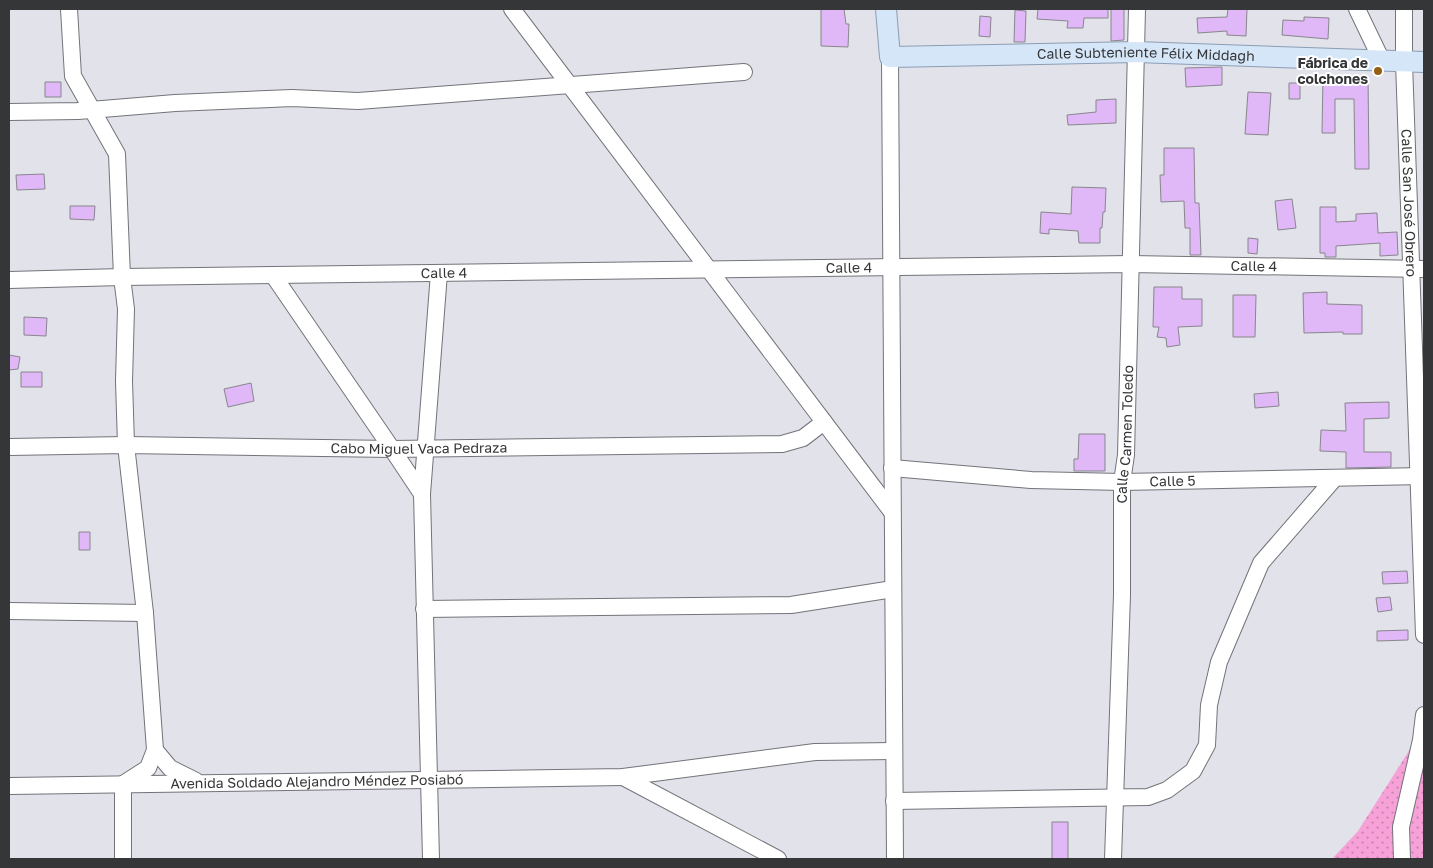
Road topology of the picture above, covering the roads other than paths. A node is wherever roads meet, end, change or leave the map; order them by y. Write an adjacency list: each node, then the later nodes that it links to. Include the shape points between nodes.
1 (69, 9): 14 (street, via 73,76)
2 (512, 9): 13 (street)
3 (886, 9): 8 (main road)
4 (1137, 9): 7 (street, Calle Carmen Toledo)
5 (1357, 9): 9 (street)
6 (1404, 9): 10 (street, Calle San José Obrero)
7 (1136, 52): 8 (main road, Calle Subteniente Félix Middagh); 9 (main road, Calle Subteniente Félix Middagh); 16 (street, Calle Carmen Toledo)
8 (890, 57): 17 (street)
9 (1382, 61): 10 (main road, Calle Subteniente Félix Middagh)
10 (1404, 62): 11 (main road, Calle Subteniente Félix Middagh); 19 (street, Calle San José Obrero)
11 (1424, 62)
12 (744, 72): 13 (street)
13 (569, 84): 14 (street, via 358,101 292,98); 18 (street)
14 (92, 110): 15 (street); 22 (street, via 117,154)
15 (9, 112)
16 (1131, 264): 17 (street, Calle 4); 19 (street, Calle 4); 32 (street, Calle Carmen Toledo, via 1126,455)
17 (891, 267): 18 (street, Calle 4); 29 (street)
18 (709, 269): 20 (street, Calle 4); 24 (street)
19 (1418, 269): 30 (street, Calle San José Obrero)
20 (438, 273): 21 (street, Calle 4); 28 (street)
21 (273, 275): 22 (street, Calle 4); 27 (street)
22 (122, 277): 23 (street, Calle 4); 25 (street, via 126,308)
23 (9, 280)
24 (824, 422): 28 (street, Cabo Miguel Vaca Pedraza, via 803,438 782,444); 34 (street)
25 (126, 445): 26 (street, Cabo Miguel Vaca Pedraza); 27 (street, Cabo Miguel Vaca Pedraza); 38 (street)
26 (9, 447)
27 (392, 448): 28 (street, Cabo Miguel Vaca Pedraza); 33 (street)
28 (425, 448): 33 (street)
29 (892, 468): 32 (street, Calle 5, via 1031,480); 34 (street)
30 (1421, 476): 31 (street, Calle 5); 39 (street, Calle San José Obrero)
31 (1334, 478): 32 (street, Calle 5); 48 (street, via 1261,562 1219,662 1209,705 1207,745 1193,772 1167,790 1148,797)
32 (1122, 482): 48 (street, Calle Carmen Toledo, via 1122,595)
33 (422, 494): 36 (street)
34 (892, 512): 35 (street)
35 (893, 589): 36 (street, via 792,605); 42 (street)
36 (424, 609): 44 (street)
37 (9, 611): 38 (street)
38 (146, 614): 41 (street)
39 (1424, 635)
40 (1424, 715): 55 (street, via 1401,827)
41 (155, 750): 45 (street, via 170,768); 46 (street, via 148,768)
42 (894, 751): 43 (street, Avenida Soldado Alejandro Méndez Posiabó, via 815,752); 49 (street)
43 (623, 777): 44 (street, Avenida Soldado Alejandro Méndez Posiabó); 52 (street)
44 (429, 779): 45 (street, Avenida Soldado Alejandro Méndez Posiabó); 51 (street)
45 (198, 782): 46 (street, Avenida Soldado Alejandro Méndez Posiabó)
46 (123, 784): 47 (street, Avenida Soldado Alejandro Méndez Posiabó); 50 (street)
47 (9, 786)
48 (1115, 797): 49 (street); 54 (street, Calle Carmen Toledo)
49 (894, 801): 53 (street)
50 (123, 859)
51 (431, 859)
52 (778, 859)
53 (895, 859)
54 (1113, 859)
55 (1402, 859)

